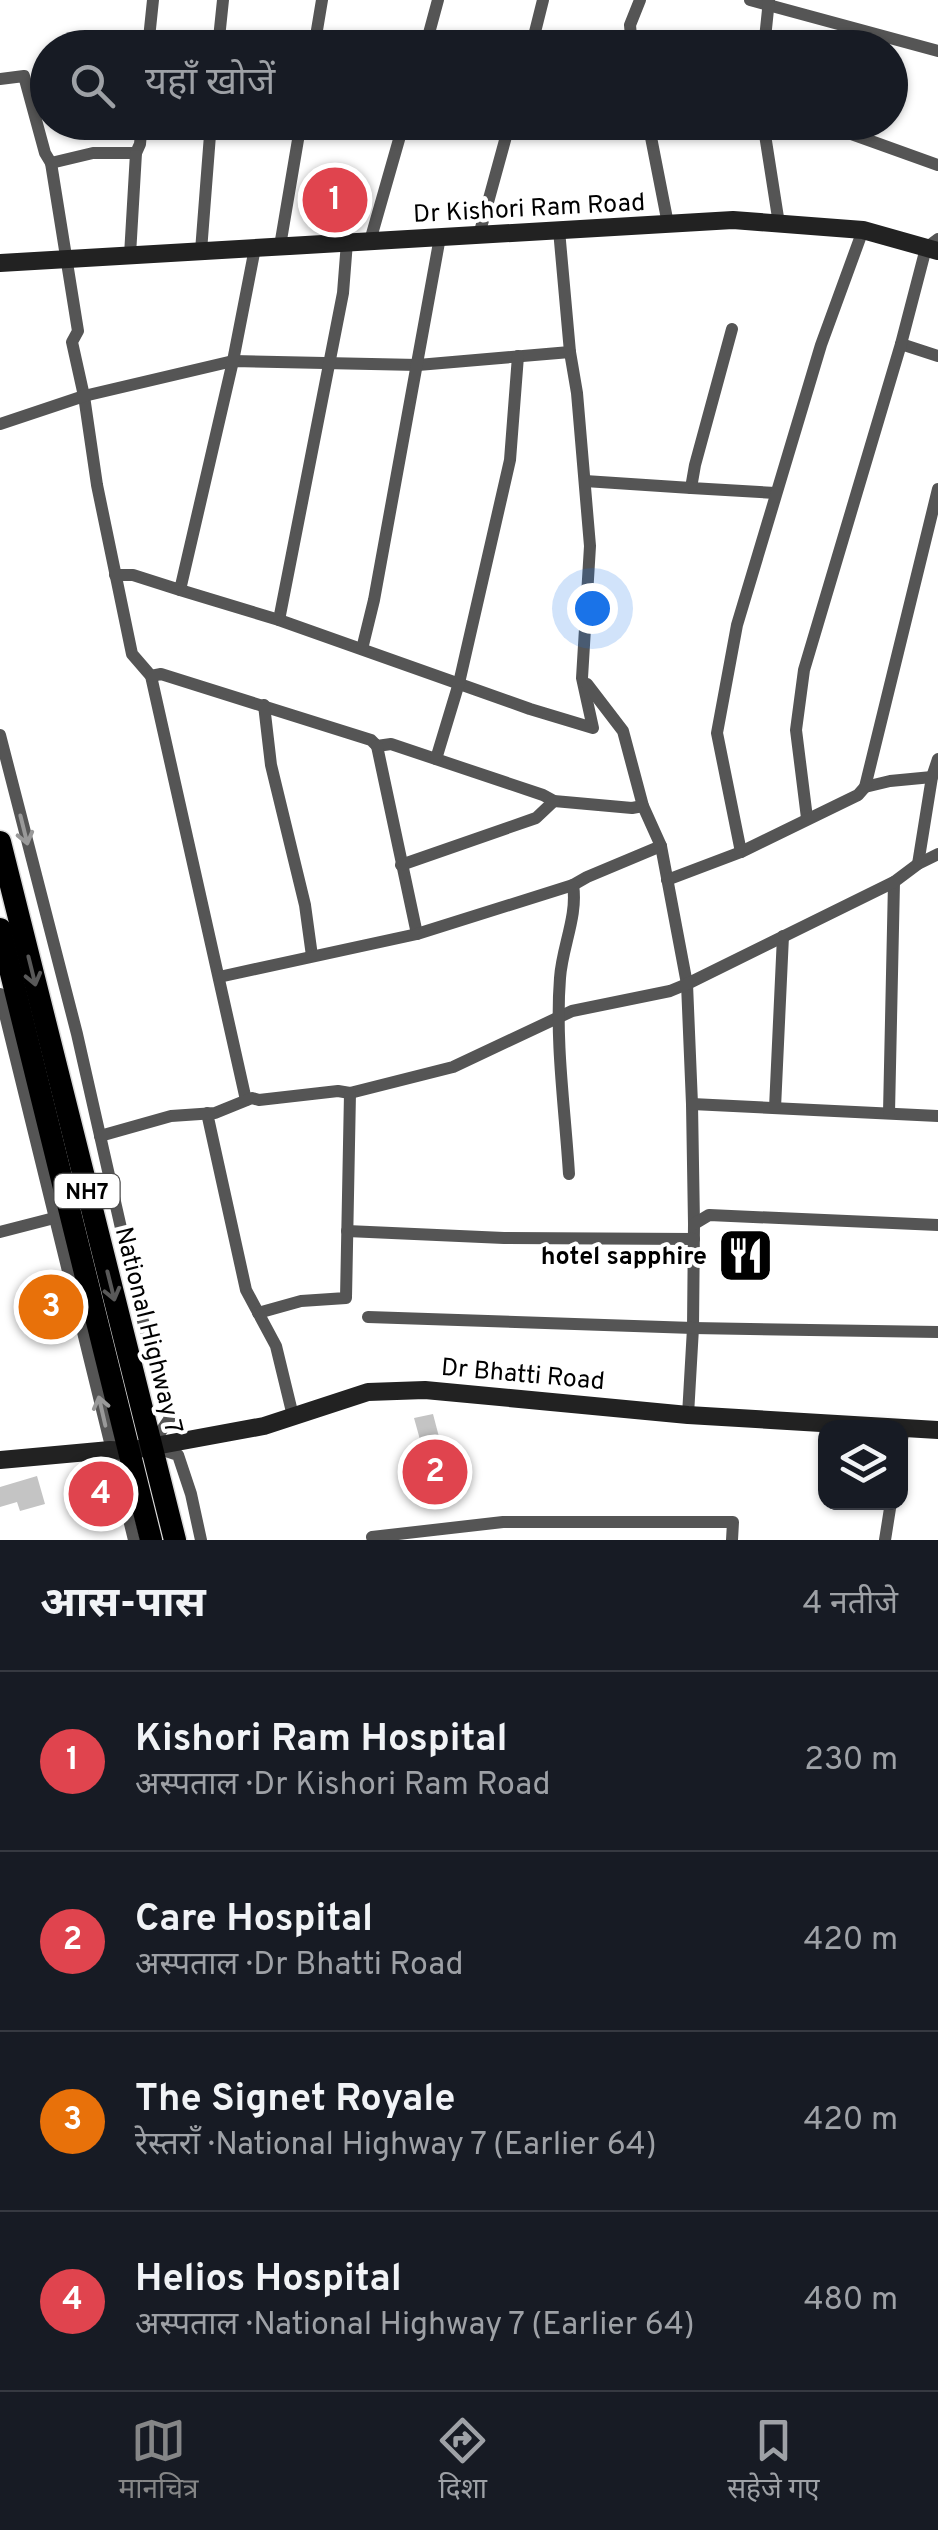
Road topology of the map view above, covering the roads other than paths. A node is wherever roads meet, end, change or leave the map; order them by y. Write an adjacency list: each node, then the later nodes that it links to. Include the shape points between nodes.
1 (152, 0): 9 (street)
2 (223, 0): 10 (street)
3 (322, 0): 11 (street)
4 (438, 0): 12 (street)
5 (544, 0): 13 (street)
6 (640, 0): 14 (street)
7 (750, 0): 8 (street)
8 (769, 2): 15 (street); 16 (street)
9 (150, 30)
10 (220, 30)
11 (317, 30)
12 (430, 30)
13 (535, 30)
14 (630, 30)
15 (766, 30)
16 (864, 30)
17 (908, 43): 18 (street)
18 (938, 52)
19 (0, 79): 20 (street, via 24,76)
20 (30, 98)
21 (41, 140): 31 (street)
22 (140, 140): 30 (street)
23 (210, 140): 44 (street)
24 (298, 140): 41 (street)
25 (399, 140): 39 (street)
26 (505, 140): 37 (street)
27 (652, 140): 33 (street)
28 (766, 140): 34 (street)
29 (868, 140): 32 (street)
30 (136, 153): 31 (street, via 93,152); 45 (street)
31 (51, 163): 46 (street)
32 (938, 165)
33 (668, 224): 34 (street, Dr Kishori Ram Road); 35 (street, Dr Kishori Ram Road)
34 (778, 224): 36 (street, Dr Kishori Ram Road)
35 (559, 230): 37 (street, Dr Kishori Ram Road); 50 (street)
36 (862, 230): 42 (street, Dr Kishori Ram Road); 61 (street)
37 (480, 235): 38 (street, Dr Kishori Ram Road)
38 (440, 237): 39 (street, Dr Kishori Ram Road); 55 (street)
39 (370, 241): 40 (street, Dr Kishori Ram Road)
40 (348, 242): 41 (street, Dr Kishori Ram Road); 54 (street)
41 (280, 246): 43 (street, Dr Kishori Ram Road)
42 (934, 246): 49 (street)
43 (255, 248): 44 (street, Dr Kishori Ram Road); 53 (street)
44 (201, 251): 45 (street, Dr Kishori Ram Road)
45 (130, 255): 46 (street, Dr Kishori Ram Road)
46 (65, 259): 47 (street, Dr Kishori Ram Road); 56 (street)
47 (0, 263)
48 (732, 329): 59 (street)
49 (902, 344): 52 (street); 79 (street, via 804,670 796,730)
50 (570, 352): 51 (street); 58 (street)
51 (518, 356): 55 (street); 69 (street, via 510,460)
52 (938, 356)
53 (232, 361): 54 (street); 56 (street); 64 (street)
54 (328, 362): 55 (street); 65 (street)
55 (418, 366): 66 (street)
56 (84, 396): 57 (street); 63 (street)
57 (0, 424)
58 (584, 481): 59 (street); 68 (street, via 590,546)
59 (691, 488): 61 (street)
60 (938, 490): 62 (street)
61 (775, 493): 82 (street, via 737,625 717,734)
62 (935, 512): 76 (street)
63 (115, 575): 64 (street); 67 (street, via 132,654)
64 (180, 590): 65 (street)
65 (279, 620): 66 (street)
66 (362, 649): 69 (street)
67 (150, 676): 70 (street); 93 (street)
68 (582, 678): 69 (street, via 593,728); 78 (street, via 623,731)
69 (460, 683): 74 (street)
70 (264, 705): 72 (street); 92 (street)
71 (0, 735): 106 (street, one-way to 106)
72 (378, 746): 74 (street); 85 (street)
73 (938, 758): 75 (street)
74 (436, 759): 77 (street)
75 (932, 776): 76 (street); 84 (street)
76 (865, 787): 79 (street)
77 (554, 801): 78 (street); 85 (street, via 536,818)
78 (643, 806): 81 (street)
79 (807, 818): 82 (street)
80 (0, 842): 122 (highway, National Highway 7 / NH7, one-way to 122)
81 (661, 846): 86 (street); 88 (street)
82 (740, 852): 86 (street)
83 (938, 854): 84 (street)
84 (918, 864): 87 (street)
85 (401, 865): 90 (street)
86 (666, 880): 94 (street)
87 (894, 882): 91 (street); 104 (street)
88 (573, 886): 90 (street); 96 (street)
89 (0, 928): 108 (highway, NH7)
90 (417, 934): 92 (street)
91 (783, 936): 94 (street); 102 (street)
92 (312, 956): 93 (street)
93 (218, 977): 100 (street)
94 (687, 984): 96 (street); 101 (street)
95 (0, 994): 98 (street)
96 (558, 1018): 99 (street, via 452,1066); 107 (street)
97 (0, 1068): 98 (street)
98 (19, 1071): 108 (street)
99 (350, 1093): 100 (street); 110 (street)
100 (246, 1100): 103 (street)
101 (692, 1104): 102 (street); 111 (street)
102 (774, 1108): 104 (street)
103 (208, 1113): 106 (street); 113 (street, via 246,1290)
104 (888, 1113): 105 (street)
105 (938, 1116)
106 (100, 1136): 122 (street, via 170,1418)
107 (569, 1174)
108 (62, 1216): 112 (street); 122 (highway, NH7, one-way to 108)
109 (938, 1225): 111 (street, via 709,1215)
110 (347, 1231): 111 (street, via 504,1238); 113 (street, via 346,1298)
111 (694, 1231): 115 (street)
112 (0, 1232)
113 (258, 1313): 118 (street, via 276,1346)
114 (368, 1317): 115 (street)
115 (693, 1328): 116 (street); 117 (street)
116 (938, 1332)
117 (688, 1415): 118 (street, Dr Bhatti Road, via 424,1390 368,1392); 119 (street, Dr Bhatti Road)
118 (293, 1416): 122 (street, Dr Bhatti Road)
119 (818, 1423)
120 (908, 1428): 121 (street, Dr Bhatti Road)
121 (938, 1430)
122 (130, 1449): 123 (street, Dr Bhatti Road); 125 (street); 126 (highway, NH7); 127 (highway, National Highway 7 / NH7); 128 (street, via 178,1454)
123 (0, 1460)
124 (891, 1510): 131 (street)
125 (134, 1540)
126 (152, 1540)
127 (175, 1540)
128 (202, 1540)
129 (373, 1540): 130 (street, via 502,1522 732,1522)
130 (732, 1540)
131 (885, 1540)

